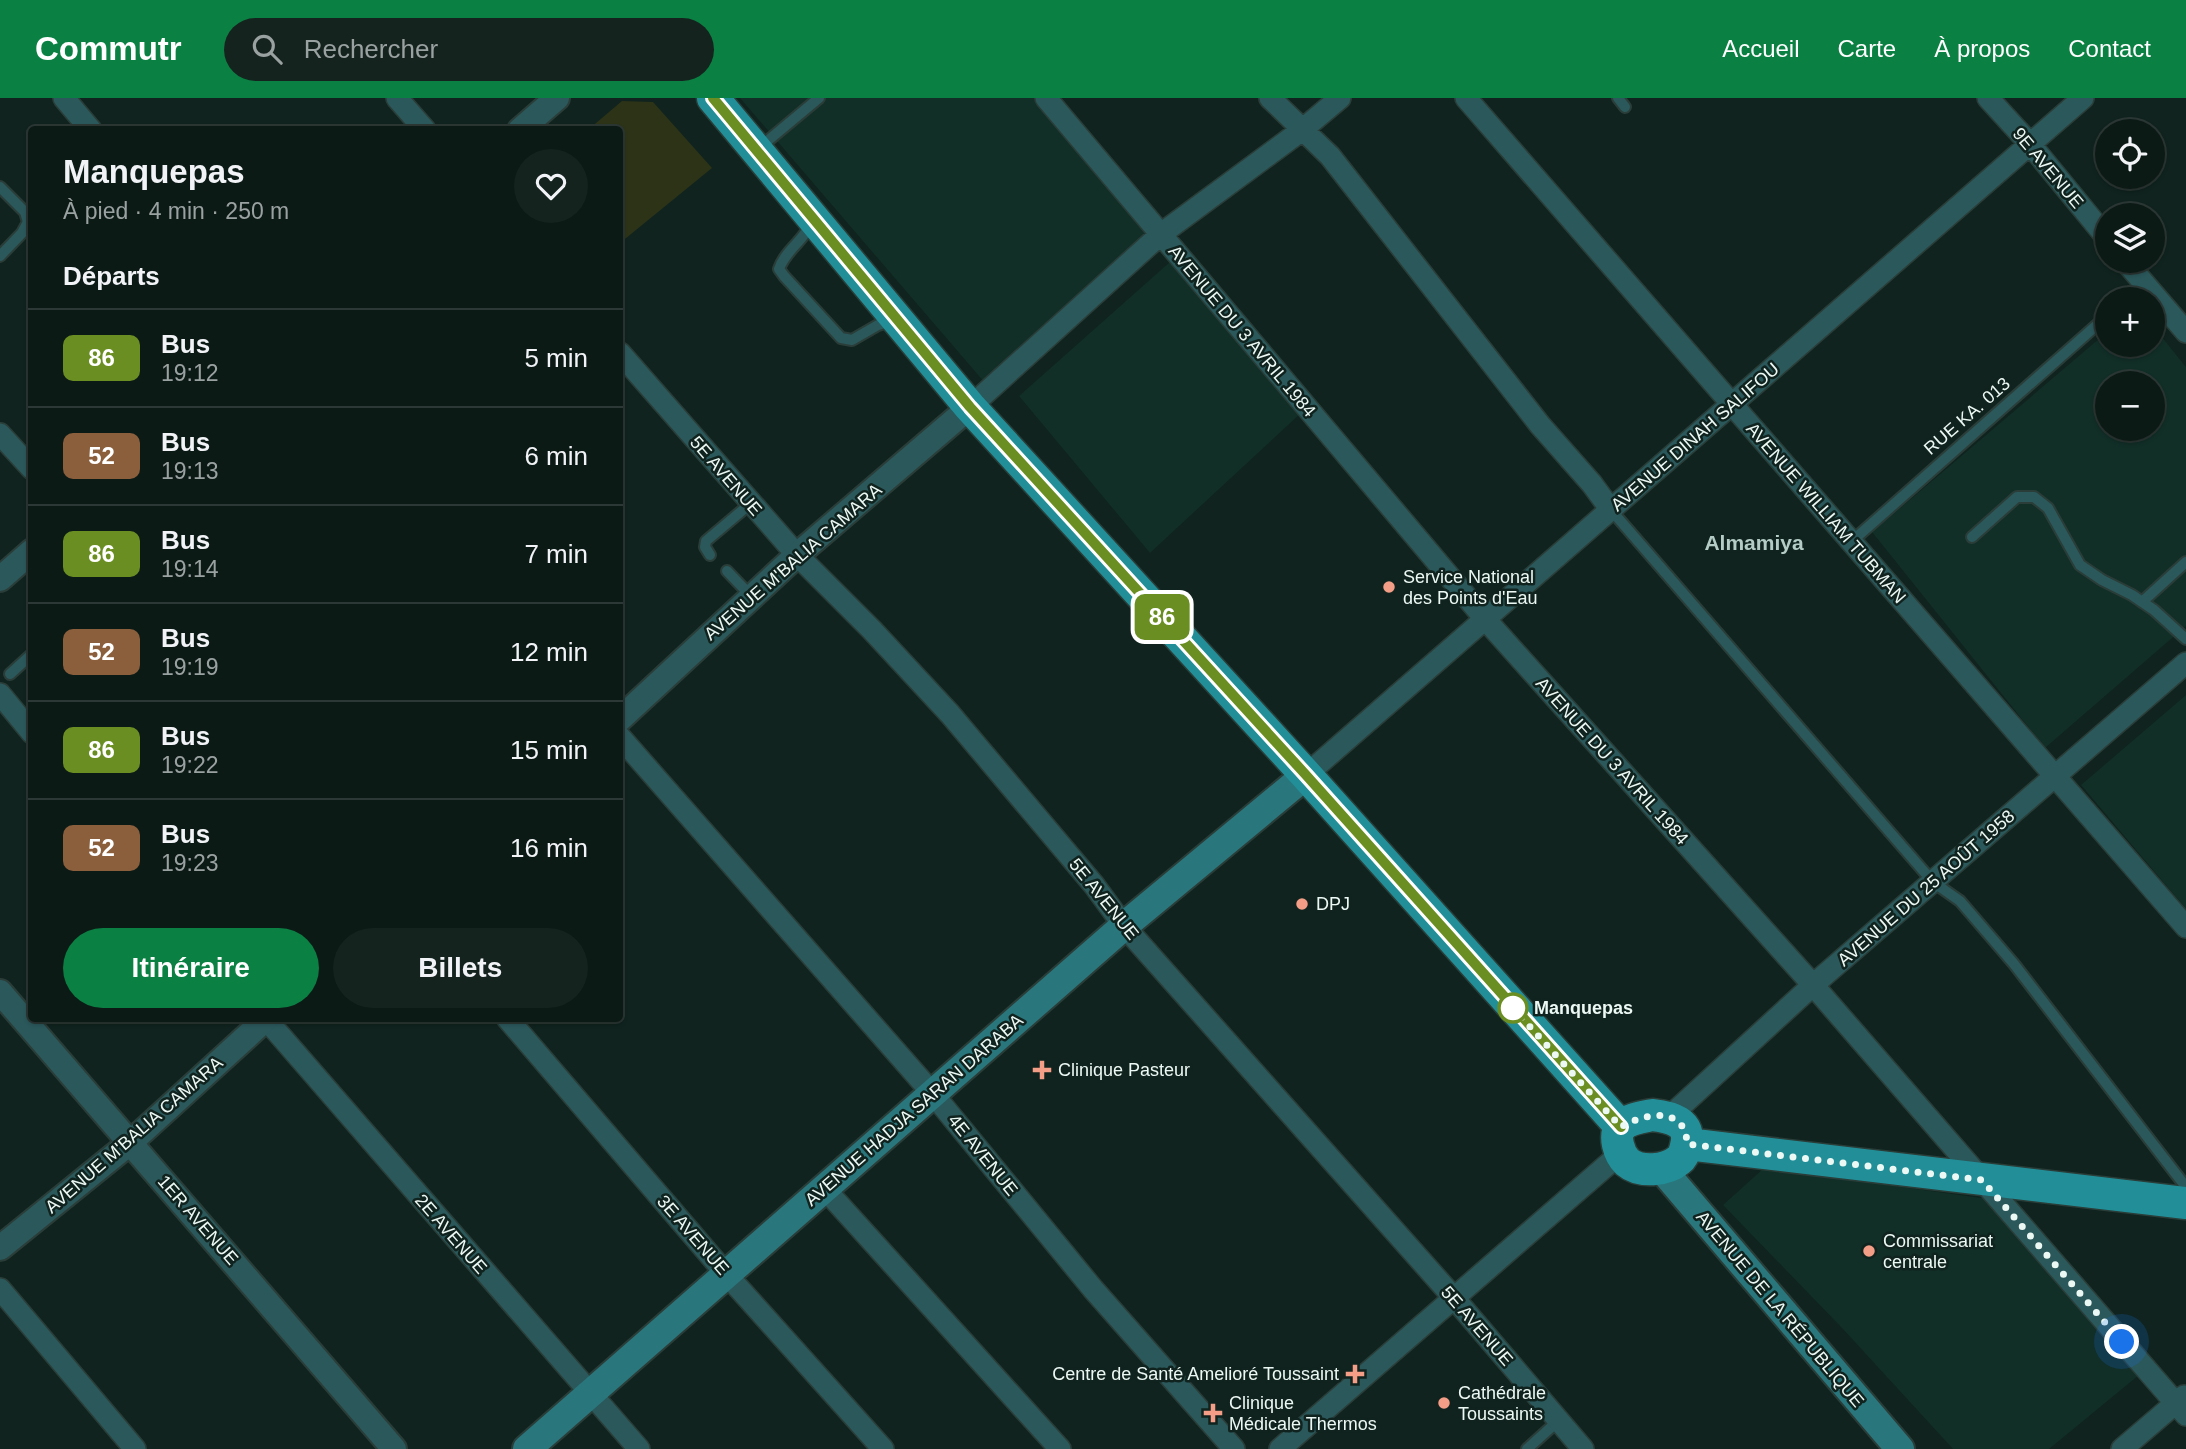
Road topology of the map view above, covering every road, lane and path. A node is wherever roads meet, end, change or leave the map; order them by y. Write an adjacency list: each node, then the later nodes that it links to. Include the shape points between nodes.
1 (64, 98): 12 (street)
2 (397, 98): 13 (street)
3 (557, 98): 14 (street)
4 (713, 98): 17 (main road)
5 (819, 98): 17 (lane)
6 (1046, 98): 21 (street, AVENUE DU 3 AVRIL 1984)
7 (1270, 98): 15 (street)
8 (1340, 98): 15 (street)
9 (1466, 98): 30 (street, AVENUE WILLIAM TUBMAN)
10 (1988, 98): 16 (street, 9E AVENUE)
11 (2083, 98): 16 (street, AVENUE DINAH SALIFOU)
12 (88, 126)
13 (422, 126)
14 (525, 126)
15 (1302, 130): 21 (street); 35 (street, via 1330,156)
16 (2030, 144): 20 (street, 9E AVENUE); 30 (street, AVENUE DINAH SALIFOU)
17 (757, 149): 19 (main road)
18 (0, 187): 22 (lane, via 25,212 28,222)
19 (814, 218): 26 (main road); 26 (lane, via 806,235 782,260 779,269 784,276 841,338 852,340)
20 (2095, 224)
21 (1161, 234): 31 (street); 46 (street, AVENUE DU 3 AVRIL 1984)
22 (0, 256)
23 (2135, 273): 24 (street)
24 (2144, 284): 25 (lane); 28 (street)
25 (2141, 287)
26 (897, 319): 31 (main road)
27 (2095, 328): 37 (lane, RUE KA. 013)
28 (2186, 332)
29 (623, 356): 34 (street, 5E AVENUE)
30 (1731, 404): 35 (street, AVENUE DINAH SALIFOU); 37 (street, AVENUE WILLIAM TUBMAN)
31 (970, 407): 40 (street, AVENUE M'BALIA CAMARA); 55 (main road)
32 (0, 434): 33 (street)
33 (28, 465)
34 (750, 504): 39 (lane, via 706,541); 40 (street, 5E AVENUE)
35 (1611, 510): 46 (street, AVENUE DINAH SALIFOU); 57 (lane)
36 (1972, 537): 45 (lane, via 2017,497 2034,497 2048,508 2080,565)
37 (1851, 542): 56 (street, AVENUE WILLIAM TUBMAN)
38 (28, 554): 43 (street)
39 (710, 555)
40 (797, 555): 44 (street, AVENUE M'BALIA CAMARA); 58 (street, 5E AVENUE, via 950,713)
41 (2186, 562): 45 (lane)
42 (727, 570): 44 (lane)
43 (0, 579)
44 (751, 596): 52 (street, AVENUE M'BALIA CAMARA)
45 (2142, 602): 47 (lane)
46 (1486, 620): 55 (street, AVENUE DINAH SALIFOU); 60 (street, AVENUE DU 3 AVRIL 1984)
47 (2186, 639)
48 (28, 658): 50 (lane)
49 (2186, 663): 56 (street, AVENUE DU 25 AOÛT 1958)
50 (10, 674)
51 (0, 694): 53 (street)
52 (623, 716)
53 (28, 728)
54 (623, 740): 65 (street, 4E AVENUE)
55 (1306, 775): 58 (main road, AVENUE HADJA SARAN DARABA); 67 (main road)
56 (2055, 776): 57 (street, AVENUE DU 25 AOÛT 1958); 59 (street, AVENUE WILLIAM TUBMAN)
57 (1933, 882): 60 (street, AVENUE DU 25 AOÛT 1958); 72 (lane, via 1960,901 2014,964)
58 (1124, 926): 65 (main road, AVENUE HADJA SARAN DARABA); 78 (street, 5E AVENUE)
59 (2186, 927)
60 (1813, 985): 66 (street, AVENUE DU 25 AOÛT 1958); 71 (street, AVENUE DU 3 AVRIL 1984)
61 (0, 992): 68 (street, 1ER AVENUE)
62 (263, 1022): 68 (street, AVENUE M'BALIA CAMARA)
63 (269, 1022): 79 (street, 2E AVENUE)
64 (509, 1022): 76 (street, 3E AVENUE)
65 (933, 1094): 73 (main road, AVENUE HADJA SARAN DARABA); 88 (street, 4E AVENUE, via 1093,1289)
66 (1669, 1117): 67 (main road, via 1633,1120); 69 (main road, via 1685,1128)
67 (1621, 1140): 70 (main road, via 1627,1161 1635,1167); 78 (street)
68 (131, 1142): 75 (street, AVENUE M'BALIA CAMARA); 83 (street, 1ER AVENUE)
69 (1687, 1144): 70 (main road, via 1678,1161); 71 (main road)
70 (1661, 1168): 92 (main road, AVENUE DE LA RÉPUBLIQUE)
71 (1982, 1180): 74 (main road); 80 (street, AVENUE DU 3 AVRIL 1984)
72 (2186, 1187)
73 (824, 1188): 76 (main road, AVENUE HADJA SARAN DARABA); 87 (street)
74 (2186, 1203)
75 (0, 1248)
76 (727, 1275): 79 (main road, AVENUE HADJA SARAN DARABA); 86 (street, 3E AVENUE)
77 (0, 1289): 82 (street)
78 (1454, 1298): 81 (street, 5E AVENUE); 89 (street)
79 (590, 1394): 84 (main road, AVENUE HADJA SARAN DARABA); 85 (street, 2E AVENUE)
80 (2182, 1404): 93 (street)
81 (1558, 1421): 90 (lane); 91 (street, 5E AVENUE)
82 (129, 1447)
83 (394, 1449)
84 (527, 1449)
85 (639, 1449)
86 (883, 1449)
87 (1060, 1449)
88 (1234, 1449)
89 (1280, 1449)
90 (1527, 1449)
91 (1583, 1449)
92 (1899, 1449)
93 (2122, 1449)

